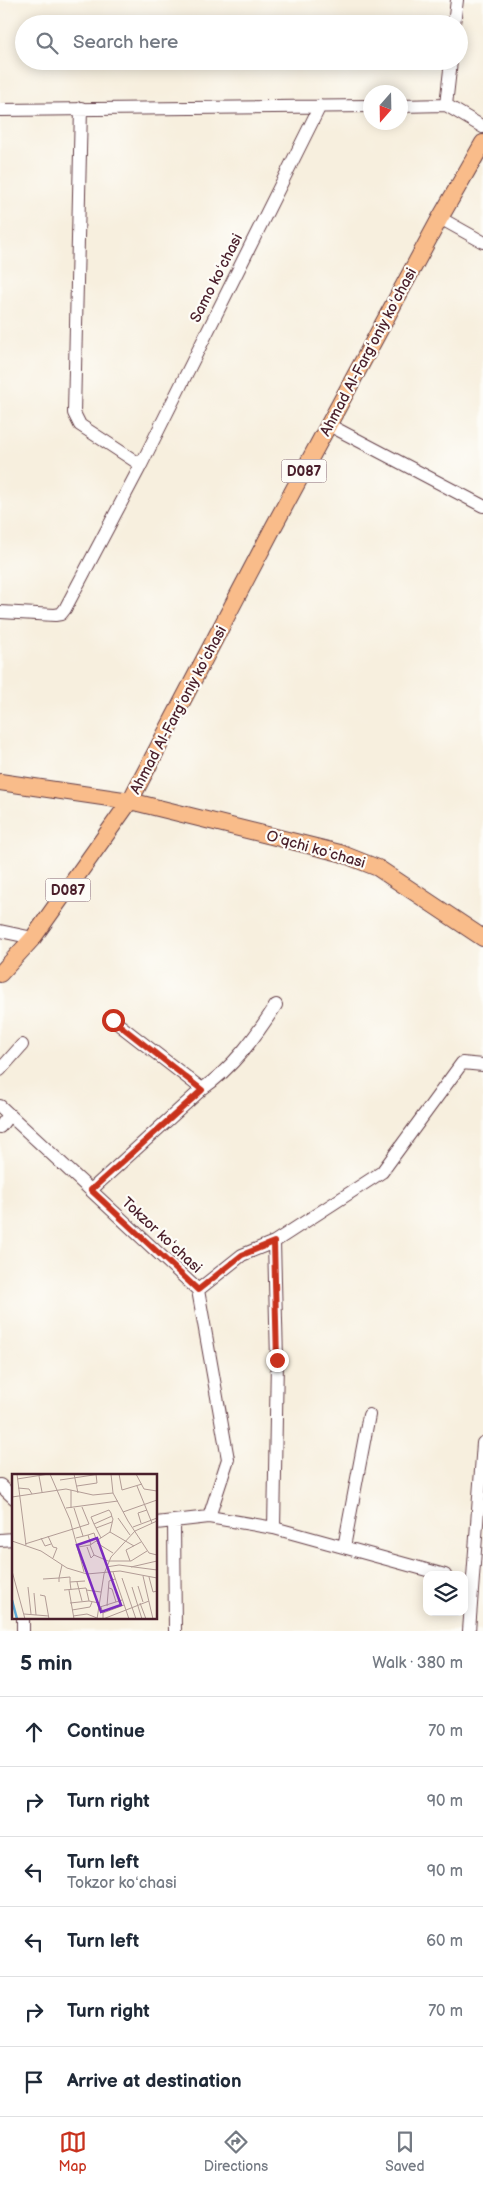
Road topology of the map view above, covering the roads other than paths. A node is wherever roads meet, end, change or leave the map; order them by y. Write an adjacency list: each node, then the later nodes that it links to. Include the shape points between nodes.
1 (456, 0): 2 (street)
2 (455, 15)
3 (450, 70): 4 (street)
4 (446, 105): 7 (street); 10 (street)
5 (320, 106): 6 (street); 8 (street); 15 (street, Samo koʻchasi)
6 (363, 106)
7 (408, 106)
8 (81, 108): 9 (street); 15 (street, via 74,413 80,425)
9 (0, 110)
10 (483, 127)
11 (483, 143): 12 (main road, Ahmad Al-Fargʻoniy koʻchasi / D087)
12 (440, 218): 13 (street); 14 (main road, Ahmad Al-Fargʻoniy koʻchasi / D087)
13 (483, 242)
14 (328, 425): 16 (street); 19 (main road, Ahmad Al-Fargʻoniy koʻchasi / D087)
15 (141, 465): 17 (street, Samo koʻchasi, via 61,614)
16 (483, 506)
17 (0, 612)
18 (0, 782): 19 (main road, Oʻqchi koʻchasi)
19 (130, 801): 21 (main road, D087); 22 (main road, Oʻqchi koʻchasi, via 340,852 378,868)
20 (0, 931): 21 (street)
21 (33, 938): 23 (main road, D087)
22 (483, 938)
23 (0, 974)
24 (276, 1004): 29 (street, via 251,1042)
25 (113, 1020): 29 (street)
26 (22, 1045): 28 (street)
27 (483, 1065): 33 (street, via 462,1063 382,1172)
28 (0, 1070)
29 (202, 1090): 32 (street)
30 (5, 1111): 31 (street); 32 (street, Tokzor koʻchasi)
31 (0, 1127)
32 (91, 1190): 34 (street, Tokzor koʻchasi)
33 (274, 1242): 34 (street, via 242,1255); 42 (street, via 277,1360)
34 (198, 1290): 39 (street, Tokzor koʻchasi, via 228,1459)
35 (369, 1415): 43 (street)
36 (483, 1443): 45 (street)
37 (0, 1485): 38 (street)
38 (12, 1496)
39 (209, 1517): 40 (street); 42 (street)
40 (174, 1521): 41 (street); 48 (street)
41 (158, 1523)
42 (274, 1528): 43 (street)
43 (344, 1547): 44 (street)
44 (431, 1571)
45 (468, 1581): 49 (street)
46 (23, 1618): 47 (street)
47 (23, 1631)
48 (174, 1631)
49 (469, 1631)

